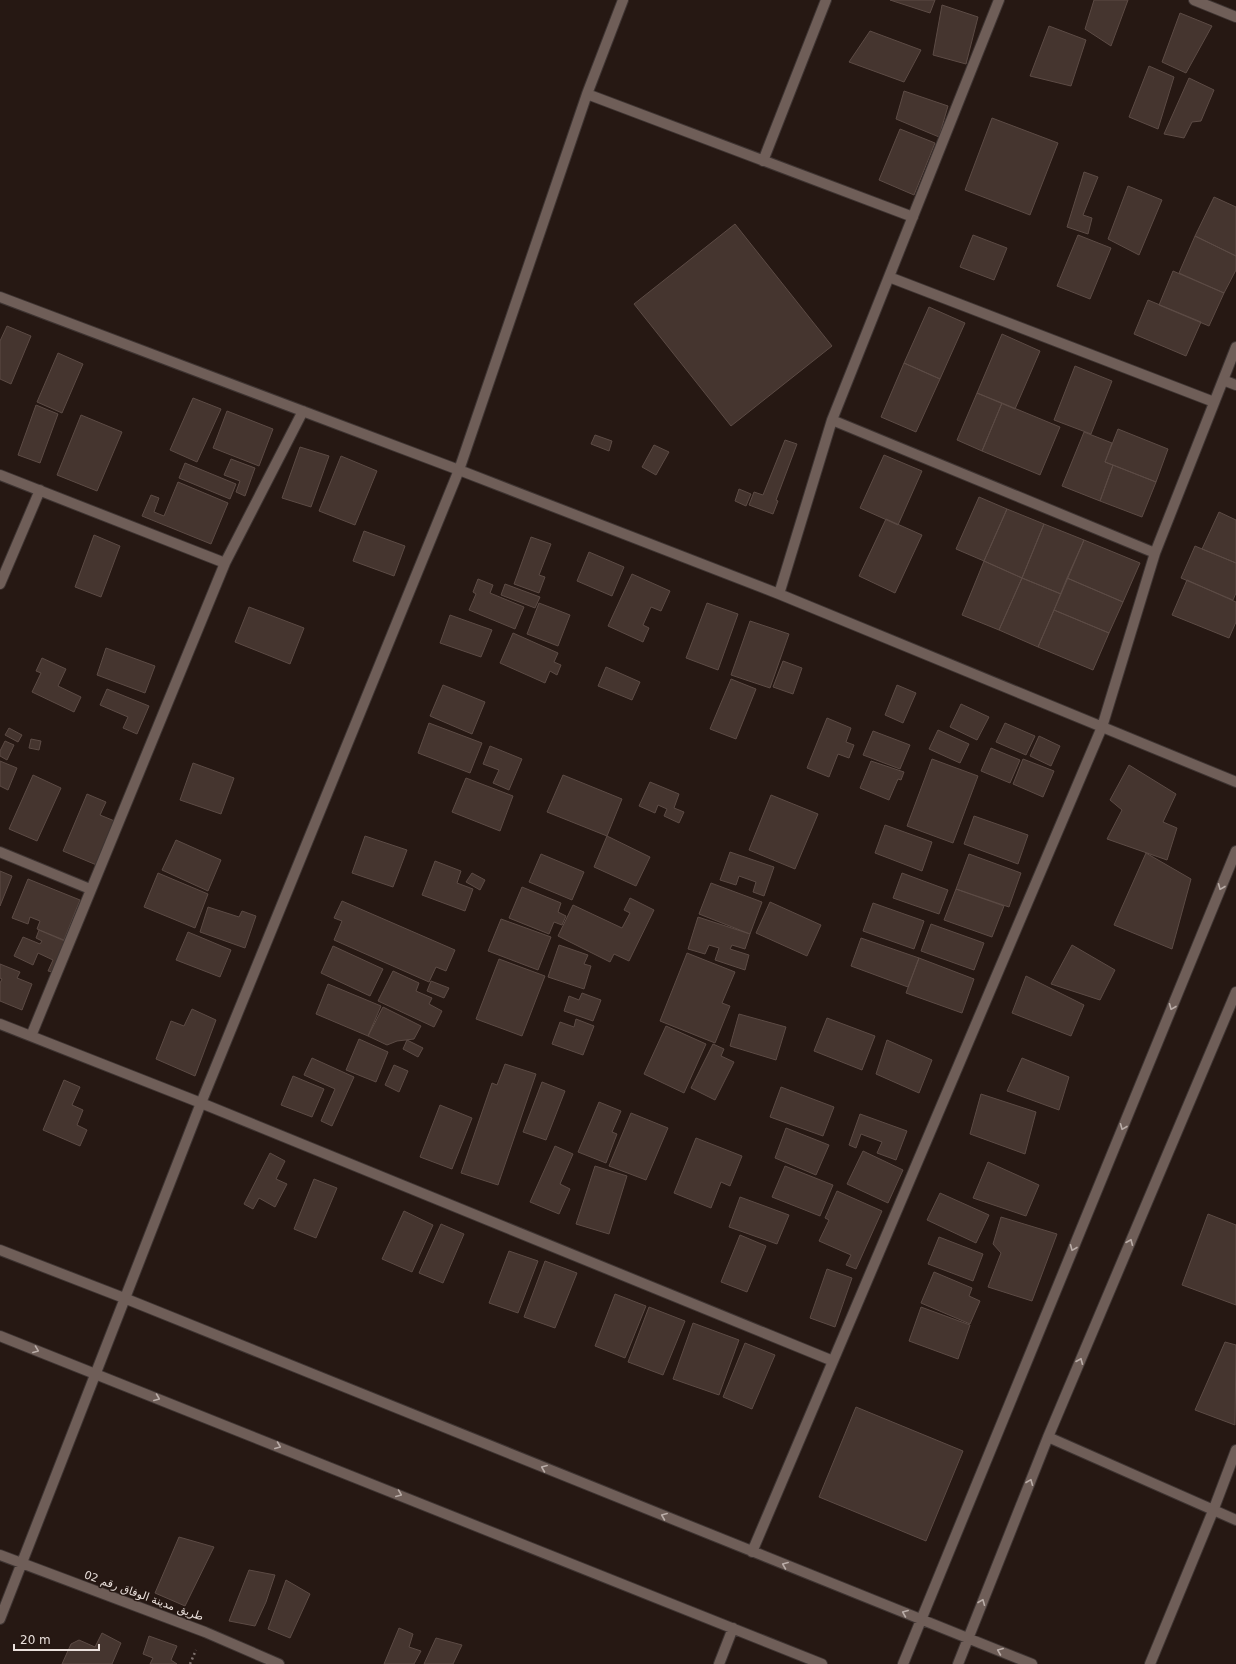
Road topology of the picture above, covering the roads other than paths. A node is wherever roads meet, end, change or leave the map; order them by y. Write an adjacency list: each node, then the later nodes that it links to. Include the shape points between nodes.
1 (623, 0): 6 (street)
2 (826, 0): 7 (street)
3 (999, 0): 8 (street)
4 (1194, 0): 5 (street)
5 (1236, 17)
6 (587, 94): 7 (street); 17 (street)
7 (763, 161): 8 (street)
8 (913, 217): 9 (street)
9 (889, 277): 14 (street); 16 (street)
10 (0, 297): 15 (street)
11 (1236, 347): 12 (street)
12 (1223, 380): 13 (street); 14 (street)
13 (1236, 385)
14 (1214, 402): 20 (street)
15 (303, 411): 17 (street); 21 (street)
16 (832, 420): 20 (street); 23 (street)
17 (459, 470): 23 (street); 32 (street)
18 (0, 475): 19 (street)
19 (40, 490): 21 (street); 22 (street)
20 (1155, 553): 24 (street)
21 (225, 563): 28 (street)
22 (0, 584)
23 (779, 594): 24 (street)
24 (1102, 727): 25 (street); 36 (street)
25 (1236, 782)
26 (1236, 851): 46 (street, one-way to 46)
27 (0, 852): 28 (street)
28 (90, 889): 31 (street)
29 (1236, 992): 38 (street, one-way to 29)
30 (0, 1024): 31 (street)
31 (31, 1036): 32 (street)
32 (201, 1103): 34 (street); 36 (street)
33 (0, 1250): 34 (street)
34 (124, 1298): 37 (street); 42 (street, one-way to 34)
35 (0, 1336): 37 (street, one-way to 37)
36 (833, 1361): 42 (street)
37 (96, 1374): 44 (street); 47 (street, one-way to 47)
38 (1048, 1437): 40 (street); 48 (street, one-way to 38)
39 (1236, 1450): 40 (street)
40 (1213, 1511): 41 (street); 55 (street)
41 (1236, 1520)
42 (752, 1552): 46 (street, one-way to 42)
43 (0, 1555): 44 (street, طريق مدينة الوفاق رقم 02)
44 (21, 1563): 45 (street); 49 (street, طريق مدينة الوفاق رقم 02, via 205,1632)
45 (0, 1619)
46 (921, 1620): 48 (street); 52 (street)
47 (733, 1628): 50 (street); 51 (street)
48 (968, 1639): 53 (street); 54 (street, one-way to 48)
49 (279, 1664)
50 (719, 1664)
51 (822, 1664)
52 (903, 1664)
53 (958, 1664)
54 (1032, 1664)
55 (1150, 1664)

